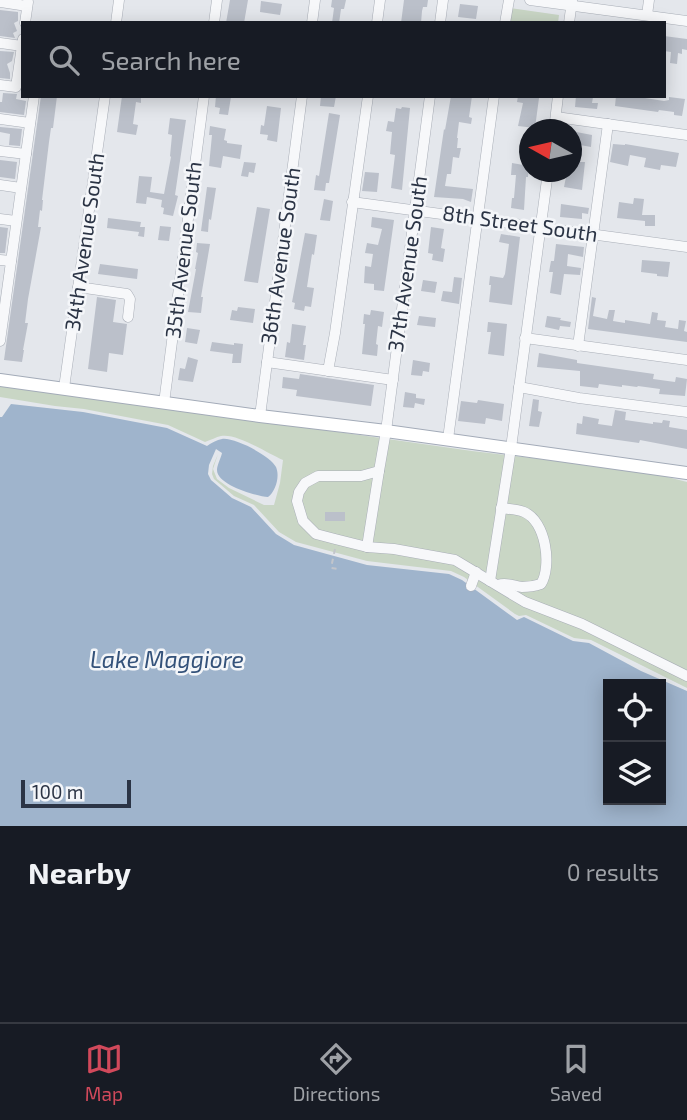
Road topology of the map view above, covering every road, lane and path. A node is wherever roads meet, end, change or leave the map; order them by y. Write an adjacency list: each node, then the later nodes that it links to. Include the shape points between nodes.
1 (119, 0): 14 (street)
2 (217, 0): 15 (street)
3 (315, 0): 16 (street)
4 (380, 0): 17 (street)
5 (443, 0): 18 (street)
6 (509, 0): 19 (street)
7 (530, 0): 11 (street)
8 (649, 0): 12 (street)
9 (0, 2): 10 (street)
10 (28, 3): 13 (street)
11 (571, 3): 12 (street); 20 (street)
12 (647, 15): 21 (street)
13 (25, 21)
14 (116, 21)
15 (214, 21)
16 (312, 21)
17 (377, 21)
18 (440, 21)
19 (505, 21)
20 (569, 21)
21 (687, 21)
22 (21, 42): 23 (street)
23 (0, 43)
24 (21, 50): 25 (street, via 16,87)
25 (0, 85)
26 (34, 98): 36 (street)
27 (105, 98): 53 (street, 34th Avenue South)
28 (204, 98): 66 (street, 35th Avenue South)
29 (302, 98): 60 (street, 36th Avenue South)
30 (368, 98): 44 (street)
31 (430, 98): 45 (street, 37th Avenue South)
32 (494, 98): 47 (street)
33 (558, 98): 34 (street)
34 (555, 117): 37 (street)
35 (0, 119): 36 (street)
36 (30, 123): 40 (street)
37 (608, 124): 38 (street); 50 (street)
38 (687, 135)
39 (0, 151): 40 (street)
40 (26, 154): 43 (street)
41 (547, 182): 49 (street)
42 (0, 185): 43 (street)
43 (21, 188): 48 (street)
44 (352, 202): 45 (street, 8th Street South); 61 (street)
45 (415, 210): 47 (street, 8th Street South); 63 (street, 37th Avenue South)
46 (0, 219): 48 (street)
47 (478, 219): 49 (street, 8th Street South); 70 (street)
48 (16, 221): 52 (street)
49 (541, 228): 50 (street, 8th Street South); 56 (street)
50 (592, 234): 51 (street, 8th Street South); 58 (street)
51 (687, 247)
52 (5, 261): 54 (street)
53 (78, 287): 55 (street, via 127,294); 65 (street, 34th Avenue South)
54 (2, 310): 57 (street)
55 (128, 317)
56 (525, 338): 58 (street); 64 (street)
57 (0, 341)
58 (578, 346): 59 (street)
59 (687, 360)
60 (267, 362): 61 (street); 68 (street, 36th Avenue South)
61 (328, 370): 63 (street)
62 (0, 380): 65 (main road)
63 (393, 380): 69 (street, 37th Avenue South)
64 (519, 387): 67 (street); 71 (street)
65 (64, 388): 66 (main road)
66 (164, 403): 68 (main road)
67 (687, 412)
68 (260, 416): 69 (main road)
69 (386, 431): 70 (main road); 72 (street, 37th Avenue South)
70 (448, 439): 71 (main road)
71 (511, 448): 73 (main road); 74 (street)
72 (379, 471): 75 (street, 37th Avenue South); 75 (street, via 361,476 318,476 305,483 297,501 303,521 316,534)
73 (687, 473)
74 (501, 508): 79 (street); 79 (street, via 530,516 541,533 548,559 541,584)
75 (368, 547): 78 (street, via 455,560)
76 (335, 549): 77 (path, via 331,568)
77 (338, 569)
78 (476, 572): 79 (street); 80 (street)
79 (494, 583): 81 (street, via 525,602 582,624)
80 (471, 586)
81 (687, 676)

